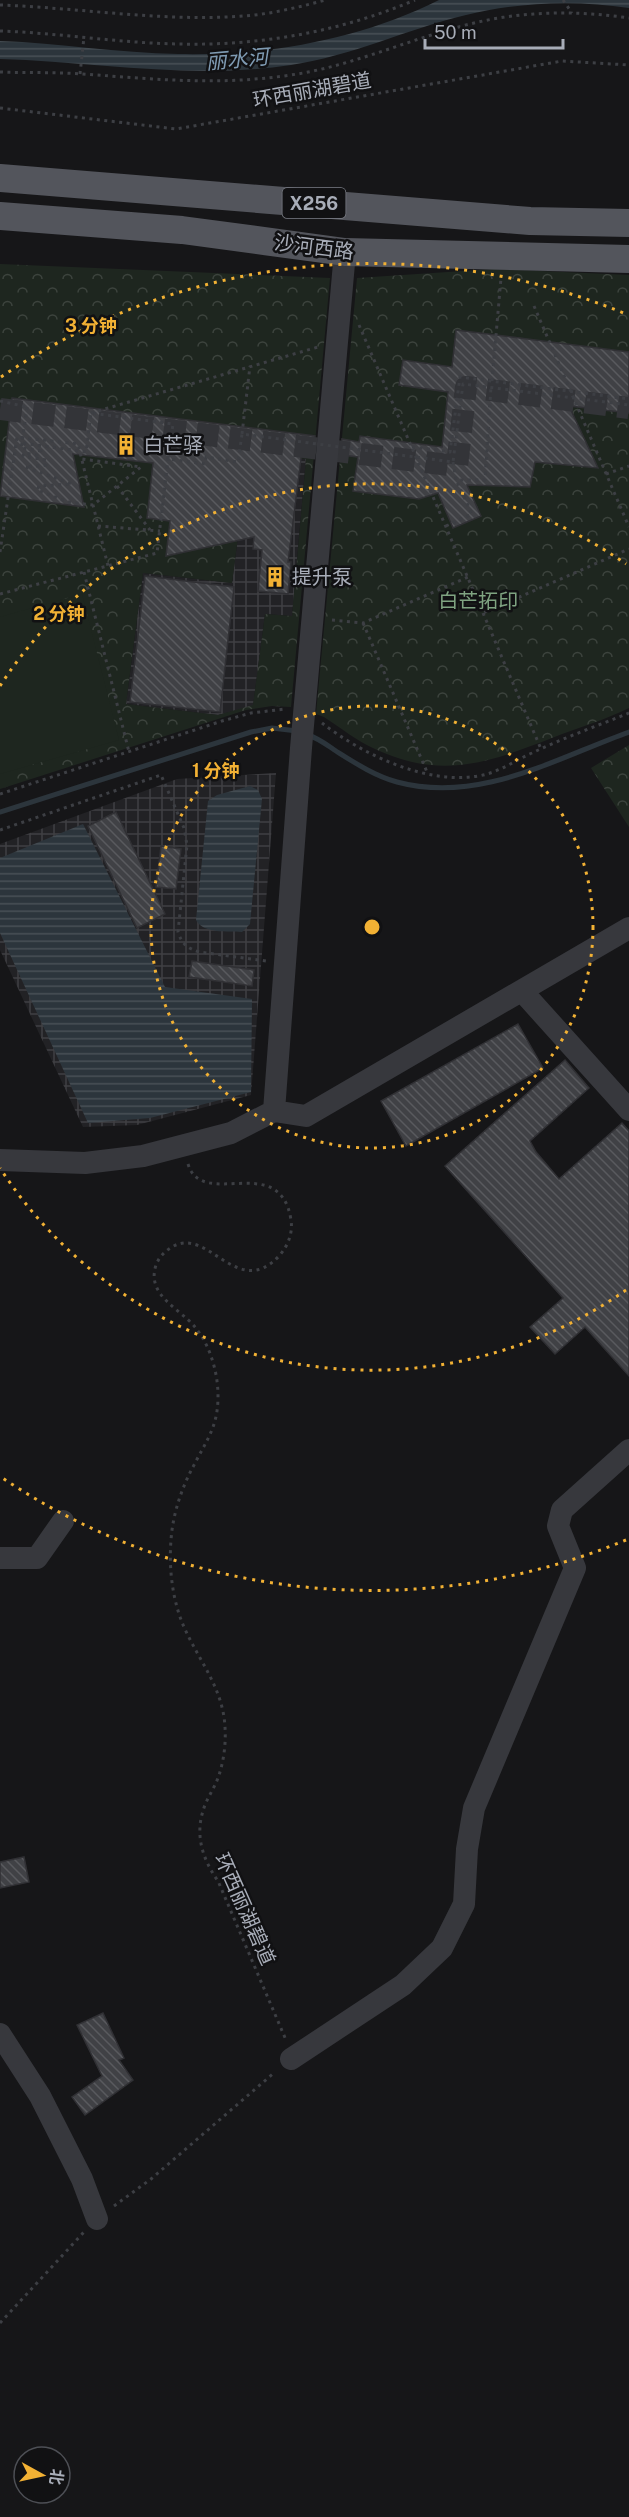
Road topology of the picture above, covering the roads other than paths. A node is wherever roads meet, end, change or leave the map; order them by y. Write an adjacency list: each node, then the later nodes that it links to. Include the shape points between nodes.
1 (0, 178): 3 (main road, X256, via 530,221)
2 (0, 216): 4 (main road, 沙河西路 / X256, via 182,230)
3 (629, 223)
4 (345, 252): 5 (main road, 沙河西路 / X256); 9 (street)
5 (629, 260)
6 (629, 928): 7 (street)
7 (522, 991): 8 (street); 9 (street, via 306,1116)
8 (629, 1110)
9 (274, 1111): 10 (street, via 231,1133 143,1156 85,1163)
10 (0, 1160)
11 (629, 1450): 15 (street, via 562,1510 558,1526 575,1568 474,1808 464,1904 442,1948 403,1985)
12 (63, 1521): 13 (street, via 37,1558)
13 (0, 1558)
14 (0, 2034): 16 (street, via 40,2096 82,2179)
15 (291, 2059)
16 (97, 2219)

